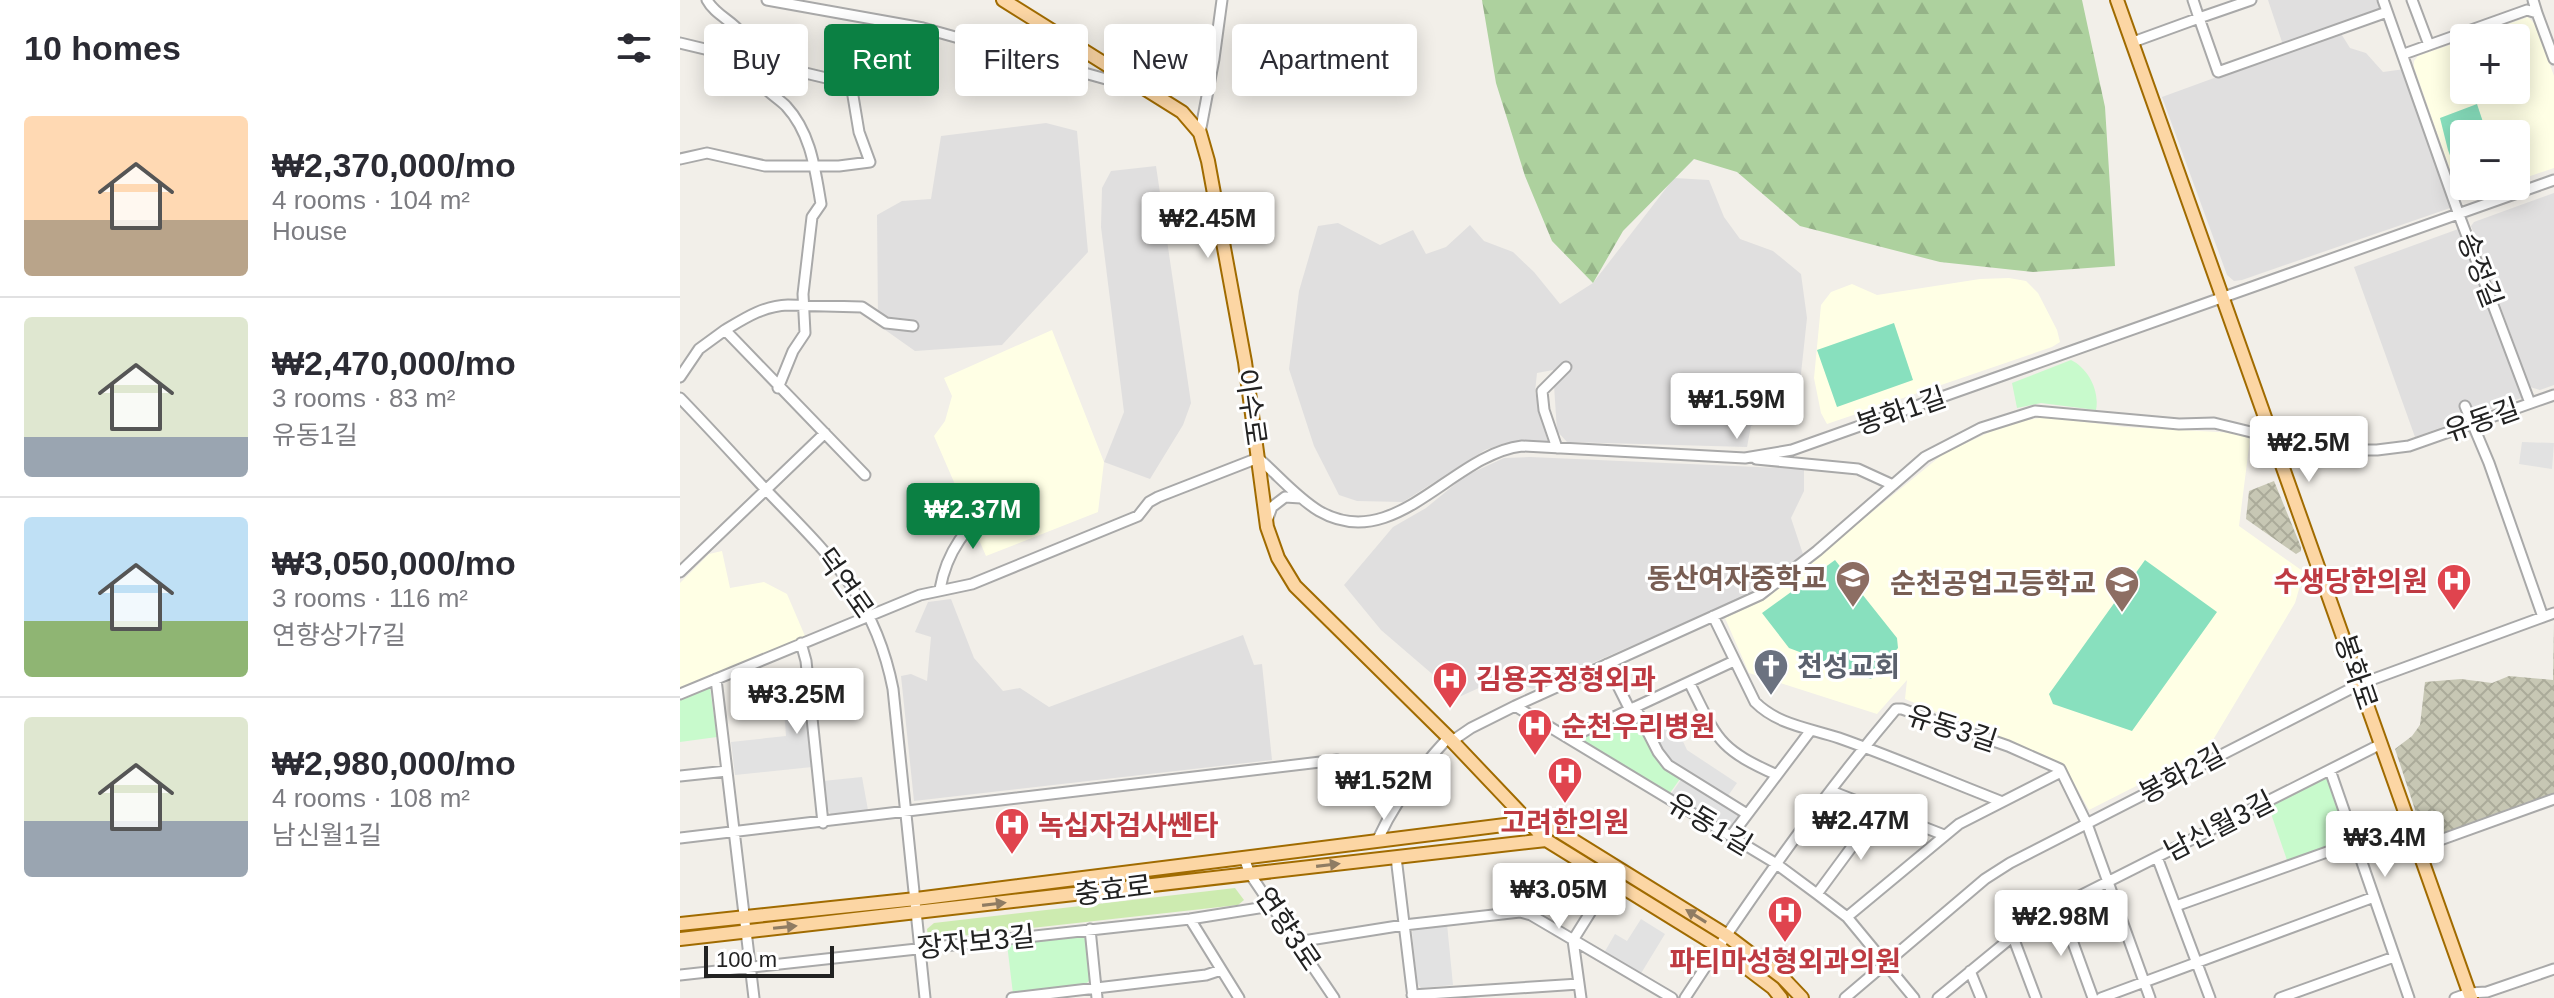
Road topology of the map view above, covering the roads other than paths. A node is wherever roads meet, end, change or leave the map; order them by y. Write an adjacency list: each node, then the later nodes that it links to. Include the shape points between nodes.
1 (707, 0): 14 (street)
2 (767, 0): 15 (street)
3 (1003, 0): 23 (main road)
4 (1222, 0): 28 (street)
5 (2118, 0): 17 (main road, 봉화로)
6 (2193, 0): 13 (street)
7 (2251, 0): 13 (street)
8 (2383, 0): 11 (street, 송정길)
9 (2412, 0): 19 (street)
10 (2533, 0): 12 (street)
11 (2387, 12): 13 (street, via 2218,72); 21 (street, 송정길)
12 (2537, 13): 19 (street, via 2527,10); 22 (street)
13 (2199, 18): 17 (street)
14 (734, 24)
15 (901, 24)
16 (939, 32): 24 (street)
17 (2133, 42): 33 (main road, 봉화로)
18 (680, 43): 20 (street)
19 (2429, 45): 21 (street)
20 (704, 49)
21 (2404, 54): 32 (street, 송정길)
22 (2554, 59)
23 (1104, 63)
24 (1104, 78)
25 (774, 96): 30 (street, via 798,121)
26 (853, 96): 30 (street, via 870,162)
27 (1157, 96): 28 (main road, via 1182,112)
28 (1200, 133): 49 (main road, 이수로, via 1245,362)
29 (680, 159): 30 (street, via 707,153 765,166)
30 (814, 166): 34 (street, via 821,204 812,217)
31 (2554, 180): 32 (street, 봉화1길)
32 (2459, 215): 33 (street, 봉화1길); 42 (street, 송정길)
33 (2224, 296): 45 (main road, 봉화로); 50 (street, 봉화1길, via 1792,450)
34 (804, 306): 35 (street, via 862,307 886,323); 36 (street, via 765,309); 39 (street, via 805,333)
35 (913, 326)
36 (725, 330): 38 (street, via 699,349); 39 (street)
37 (1566, 367): 48 (street, via 1542,391)
38 (680, 377)
39 (778, 388): 46 (street)
40 (2554, 396): 42 (street, 유동길)
41 (680, 398): 53 (street, 덕연로)
42 (2530, 403): 44 (street, 유동길)
43 (2465, 406): 44 (street)
44 (2474, 423): 47 (street, 유동길, via 2409,446); 62 (street)
45 (2270, 428): 47 (main road, 봉화로); 52 (street, via 2251,432 2214,423 2035,411 1952,441)
46 (825, 433): 51 (street); 53 (street)
47 (2277, 447): 68 (main road, 봉화로)
48 (1557, 448): 50 (street, 봉화1길); 54 (street, 봉화1길, via 1505,448 1482,457 1408,508 1385,517 1335,518)
49 (1258, 458): 54 (street, 봉화1길); 56 (main road, 이수로); 58 (street, via 1158,497 1124,522 972,584)
50 (1745, 458): 52 (street, via 1858,469)
51 (865, 475)
52 (1893, 485): 61 (street, via 1760,595)
53 (767, 490): 57 (street); 60 (street, 덕연로, via 830,556)
54 (1302, 498): 56 (street, via 1280,500)
55 (999, 506): 58 (street, via 965,532)
56 (1266, 522): 74 (main road, 이수로, via 1295,586)
57 (680, 572)
58 (940, 589): 60 (street)
59 (2554, 613): 62 (street, 봉화2길)
60 (871, 615): 63 (street); 88 (street, 덕연로, via 893,689)
61 (1713, 616): 64 (street); 65 (street)
62 (2543, 617): 68 (street, 봉화2길)
63 (801, 643): 66 (street); 91 (street)
64 (1734, 661): 67 (street); 72 (street, via 1765,712)
65 (1607, 664): 70 (street); 71 (street)
66 (716, 679): 69 (street); 79 (street)
67 (1689, 682): 71 (street); 81 (street, via 1726,748)
68 (2360, 684): 75 (main road, 봉화로); 93 (street, 봉화2길)
69 (680, 694)
70 (1515, 706): 73 (street, 유동1길); 74 (street)
71 (1632, 708): 73 (street); 89 (street, via 1668,765)
72 (1811, 730): 76 (street); 81 (street)
73 (1569, 738): 96 (street, 유동1길)
74 (1450, 740): 85 (main road, 이수로); 99 (street, via 1429,758)
75 (2381, 744): 78 (street, 남신월3길); 101 (main road, 봉화로)
76 (1863, 748): 80 (street, 유동3길, via 1896,709 1902,709 2049,762); 83 (street, 유동3길); 86 (street)
77 (1337, 760): 88 (street)
78 (2330, 770): 100 (street); 103 (street, 남신월3길)
79 (727, 771): 82 (street); 94 (street)
80 (2061, 772): 86 (street); 93 (street)
81 (1777, 775): 89 (street)
82 (680, 776)
83 (1831, 791): 87 (street); 105 (street, 유동3길)
84 (2554, 799): 101 (street)
85 (1507, 800): 90 (main road, 이수로); 92 (main road, via 1509,812)
86 (2000, 801): 95 (street)
87 (1879, 810): 95 (street); 109 (street)
88 (907, 812): 91 (street); 111 (street, 덕연로)
89 (1747, 814): 96 (street)
90 (1528, 822): 92 (main road, 충효로); 98 (main road, 이수로); 123 (main road, 이수로, one-way to 90, via 1547,824)
91 (823, 823): 94 (street)
92 (1496, 824): 99 (main road, 충효로)
93 (2087, 824): 108 (street); 132 (street, 봉화2길, via 1997,871)
94 (734, 833): 97 (street); 116 (street)
95 (1944, 835): 117 (street)
96 (1731, 836): 105 (street, 유동1길)
97 (680, 838)
98 (1546, 840): 102 (main road, 충효로); 107 (main road, 이수로)
99 (1377, 841): 104 (main road, 충효로)
100 (2355, 842): 110 (street); 113 (street)
101 (2418, 848): 141 (main road, 봉화로)
102 (1396, 857): 106 (main road, 충효로, one-way to 102); 120 (street)
103 (2157, 857): 108 (street, 남신월3길); 113 (street)
104 (1244, 858): 106 (street, 연향3로); 111 (main road, 충효로)
105 (1775, 863): 109 (street, 유동1길); 123 (street, 유동3길)
106 (1250, 874): 112 (street, 연향3로); 115 (main road, 충효로, one-way to 106)
107 (1610, 881): 126 (street); 128 (main road, 이수로)
108 (2108, 882): 114 (street, 남신월3길); 138 (street)
109 (1817, 894): 117 (street, 유동1길)
110 (2374, 897): 130 (street); 131 (street)
111 (916, 899): 115 (street, 덕연로); 116 (main road, 충효로)
112 (1272, 906): 118 (street, 장자보3길); 127 (street, 연향3로)
113 (2176, 906): 131 (street)
114 (2060, 907): 124 (street, 남신월3길); 158 (street)
115 (917, 913): 122 (main road, 충효로, one-way to 115); 129 (street, 덕연로)
116 (745, 917): 119 (main road, 충효로); 122 (street)
117 (1847, 917): 132 (street, 유동1길)
118 (1190, 919): 121 (street, 장자보3길); 135 (street)
119 (680, 924)
120 (1404, 925): 126 (street, via 1520,912); 127 (street); 142 (street)
121 (1090, 929): 129 (street, 장자보3길); 140 (street)
122 (746, 931): 125 (main road, 충효로); 133 (street)
123 (1726, 935): 128 (street, 유동3길); 152 (main road, 이수로)
124 (2013, 937): 136 (street, 남신월3길); 157 (street)
125 (680, 939)
126 (1573, 940): 139 (street); 149 (street)
127 (1297, 942): 147 (street, 연향3로)
128 (1719, 947): 150 (street, 유동3길); 151 (main road, 이수로)
129 (919, 948): 133 (street, 장자보3길); 144 (street, 덕연로)
130 (2394, 957): 162 (street); 163 (street)
131 (2197, 962): 138 (street); 161 (street)
132 (1886, 964): 153 (street, 봉화2길); 154 (street, 유동1길)
133 (751, 967): 137 (street, 장자보3길); 143 (street)
134 (2554, 969): 141 (street)
135 (1221, 970): 140 (street); 146 (street)
136 (1970, 971): 155 (street, 남신월3길); 156 (street)
137 (680, 975)
138 (2144, 982): 159 (street); 160 (street)
139 (1579, 984): 142 (street); 148 (street)
140 (1096, 993): 145 (street)
141 (2470, 995): 164 (street)
142 (1413, 996)
143 (754, 998)
144 (925, 998)
145 (1012, 998)
146 (1239, 998)
147 (1334, 998)
148 (1581, 998)
149 (1672, 998)
150 (1685, 998)
151 (1781, 998)
152 (1802, 998)
153 (1845, 998)
154 (1914, 998)
155 (1938, 998)
156 (1981, 998)
157 (2036, 998)
158 (2093, 998)
159 (2101, 998)
160 (2150, 998)
161 (2210, 998)
162 (2280, 998)
163 (2409, 998)
164 (2455, 998)

